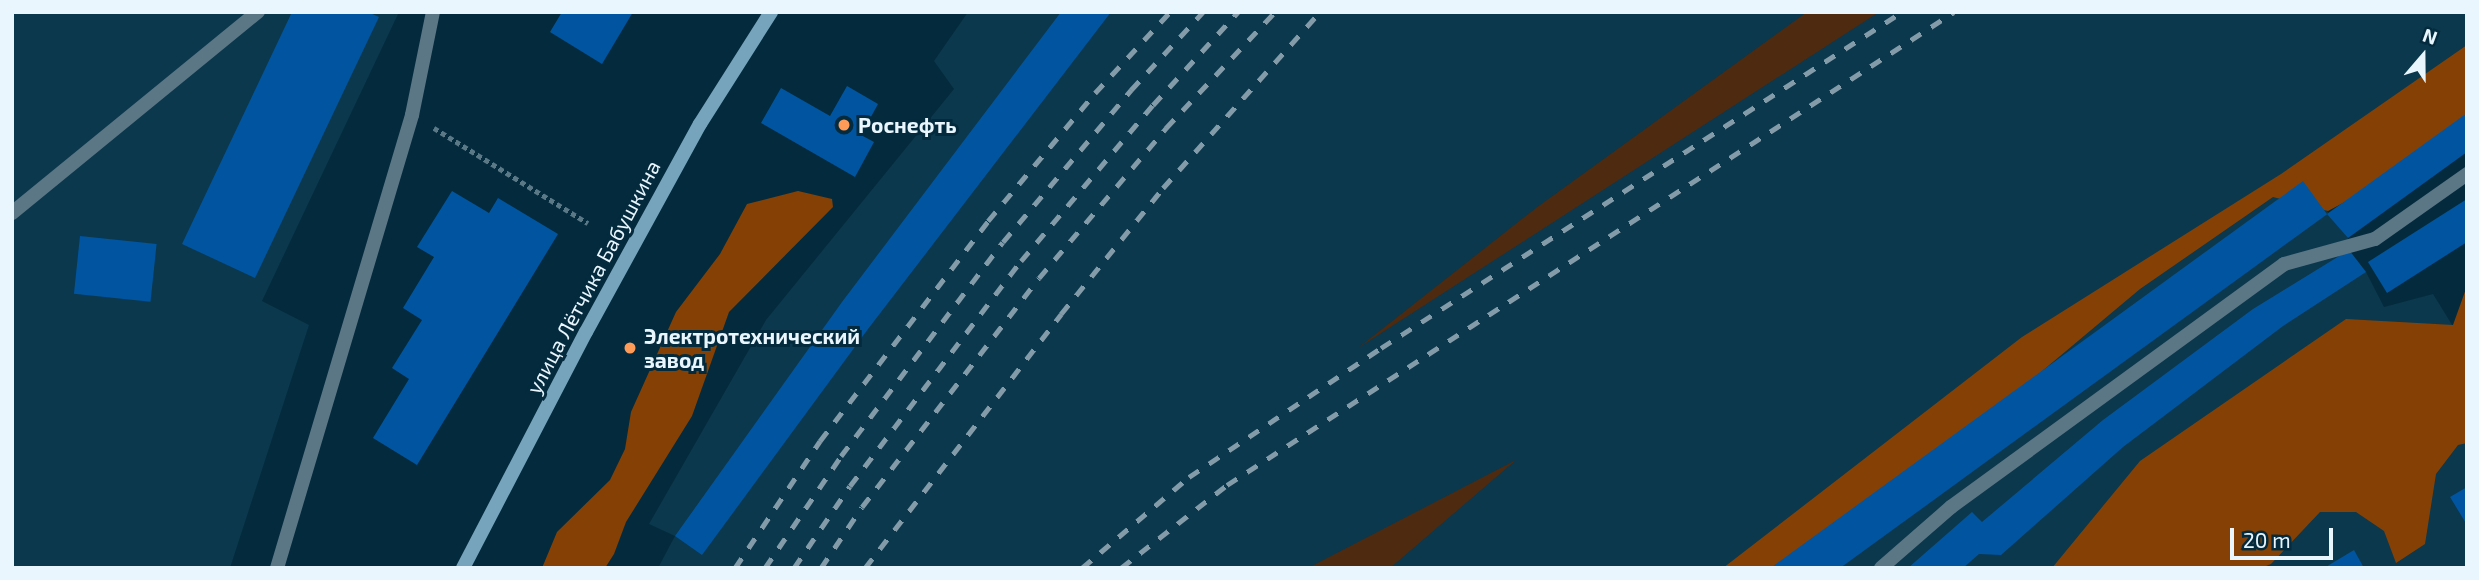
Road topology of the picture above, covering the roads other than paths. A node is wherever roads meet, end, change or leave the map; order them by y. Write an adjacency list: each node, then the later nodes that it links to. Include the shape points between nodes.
1 (258, 12): 5 (lane)
2 (433, 12): 6 (lane, via 412,115)
3 (771, 12): 7 (main road, улица Лётчика Бабушкина, via 700,124)
4 (2467, 174): 8 (lane, via 2375,239 2284,264 1951,507)
5 (12, 213)
6 (277, 568)
7 (463, 568)
8 (1881, 568)

